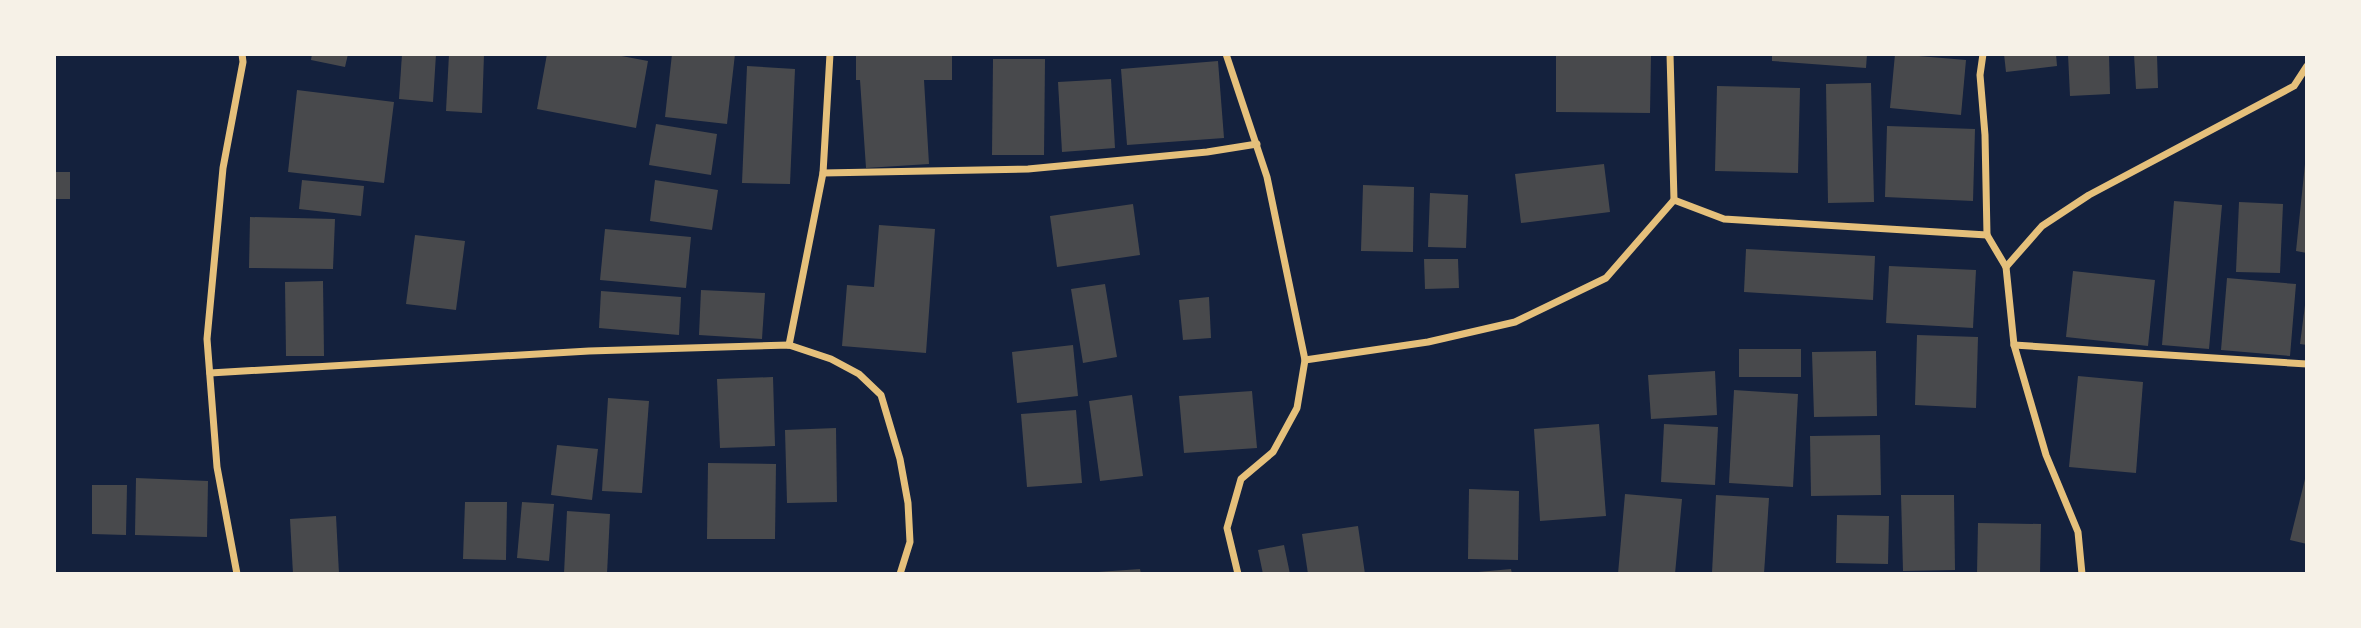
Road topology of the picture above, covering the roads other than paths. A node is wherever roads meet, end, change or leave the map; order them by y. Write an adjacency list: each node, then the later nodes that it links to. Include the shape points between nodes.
1 (242, 54): 16 (street, via 223,168 207,339)
2 (831, 54): 8 (street)
3 (1226, 54): 7 (street)
4 (1670, 54): 9 (street)
5 (1983, 54): 10 (street)
6 (2307, 66): 11 (street, via 2294,86 2089,195 2042,226)
7 (1257, 144): 8 (street, via 1028,169); 14 (street)
8 (823, 173): 12 (street)
9 (1674, 200): 10 (street, via 1724,219); 14 (street, via 1606,278 1515,322 1428,342)
10 (1987, 235): 11 (street)
11 (2006, 267): 13 (street)
12 (789, 345): 16 (street, via 589,351); 18 (street, via 859,374 881,395 901,458 908,503 910,542)
13 (2014, 345): 15 (street); 20 (street, via 2046,455 2078,532)
14 (1305, 360): 19 (street, via 1297,408 1273,452 1241,479 1227,528)
15 (2307, 365)
16 (210, 373): 17 (street, via 217,467)
17 (237, 574)
18 (900, 574)
19 (1238, 574)
20 (2082, 574)

